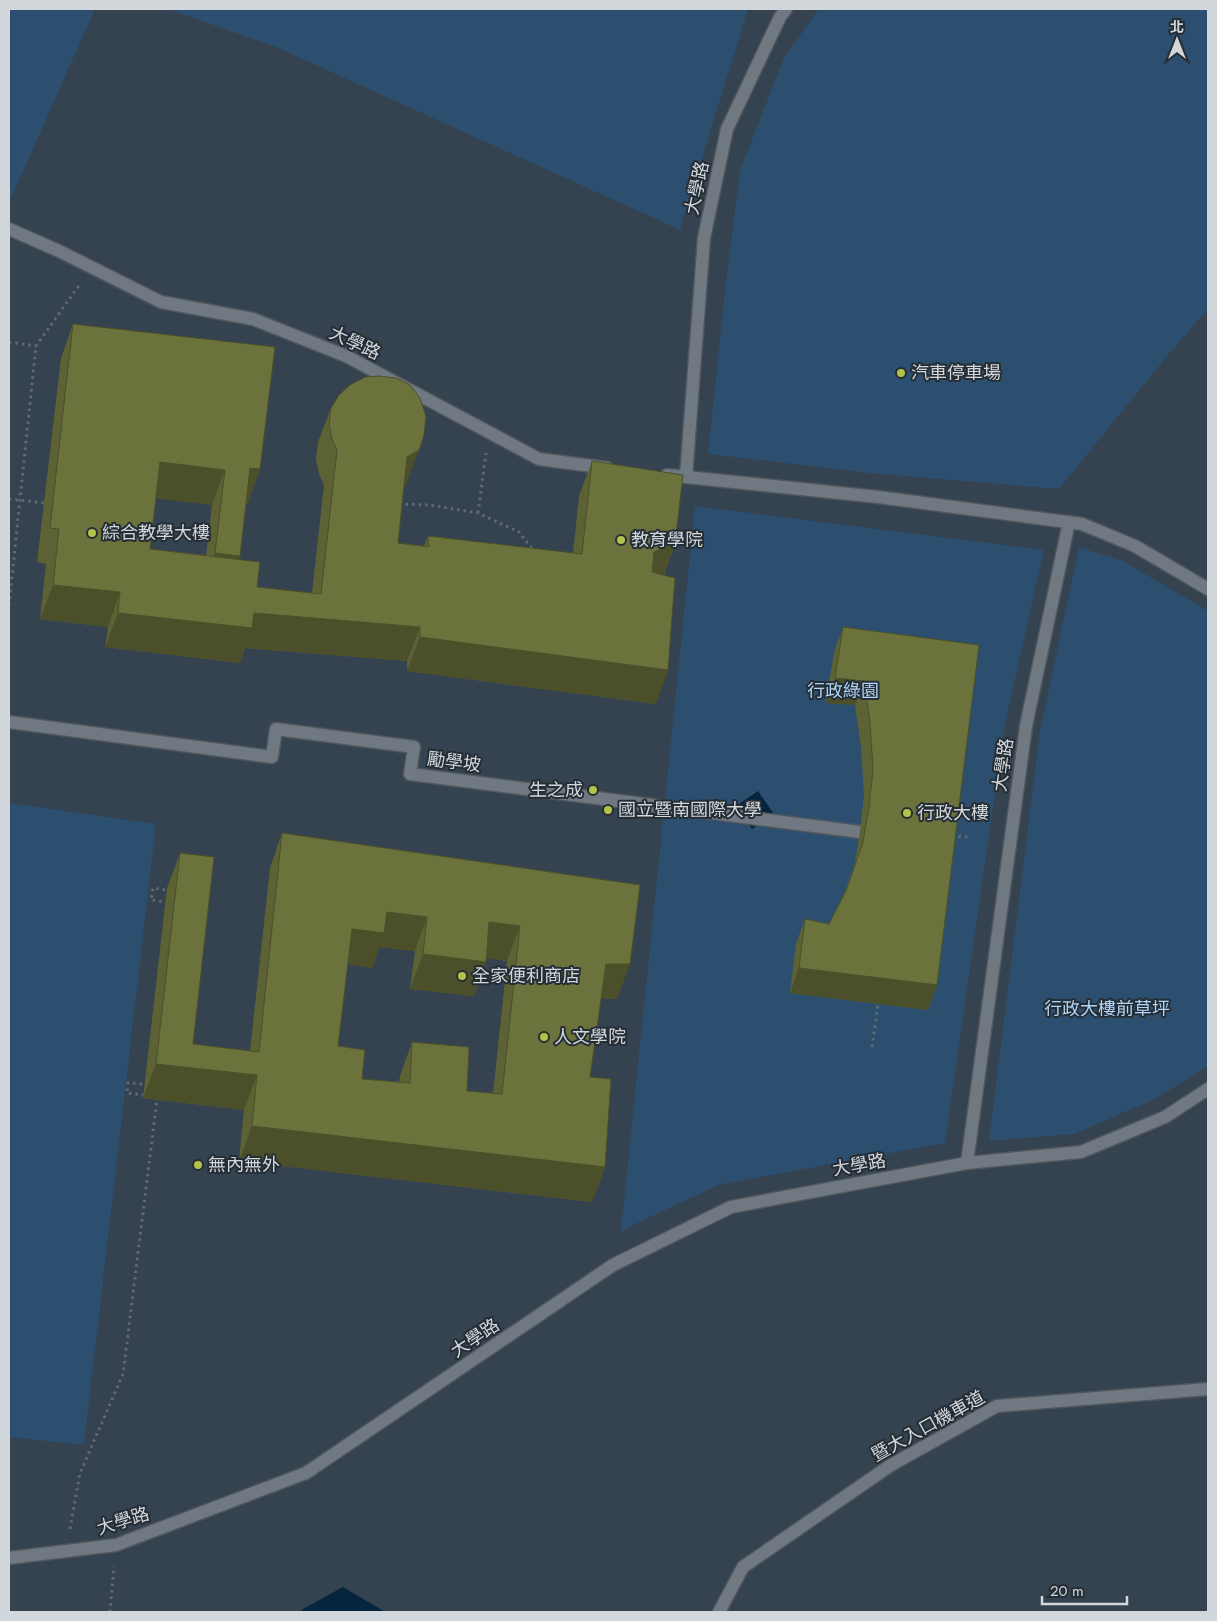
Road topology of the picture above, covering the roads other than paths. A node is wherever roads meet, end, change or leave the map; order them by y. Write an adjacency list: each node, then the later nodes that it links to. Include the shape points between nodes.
1 (786, 9): 5 (street, 大學路, via 728,129 704,238)
2 (9, 229): 3 (street, 大學路, via 161,302 253,319 346,356 538,459)
3 (618, 469)
4 (657, 474): 5 (street)
5 (686, 477): 6 (street, via 878,497)
6 (1069, 522): 7 (street, via 1082,524 1136,546); 11 (street, 大學路, via 1026,726)
7 (1208, 589)
8 (9, 722): 9 (street, 勵學坡, via 272,757 276,729 286,730 414,747 410,774)
9 (860, 832)
10 (1208, 1089): 11 (street, 大學路, via 1165,1117 1081,1152)
11 (967, 1163): 13 (street, 大學路, via 731,1207 613,1265 306,1473 116,1545)
12 (1208, 1389): 14 (street, 暨大入口機車道, via 997,1406 891,1465 743,1567)
13 (9, 1558)
14 (719, 1612)

